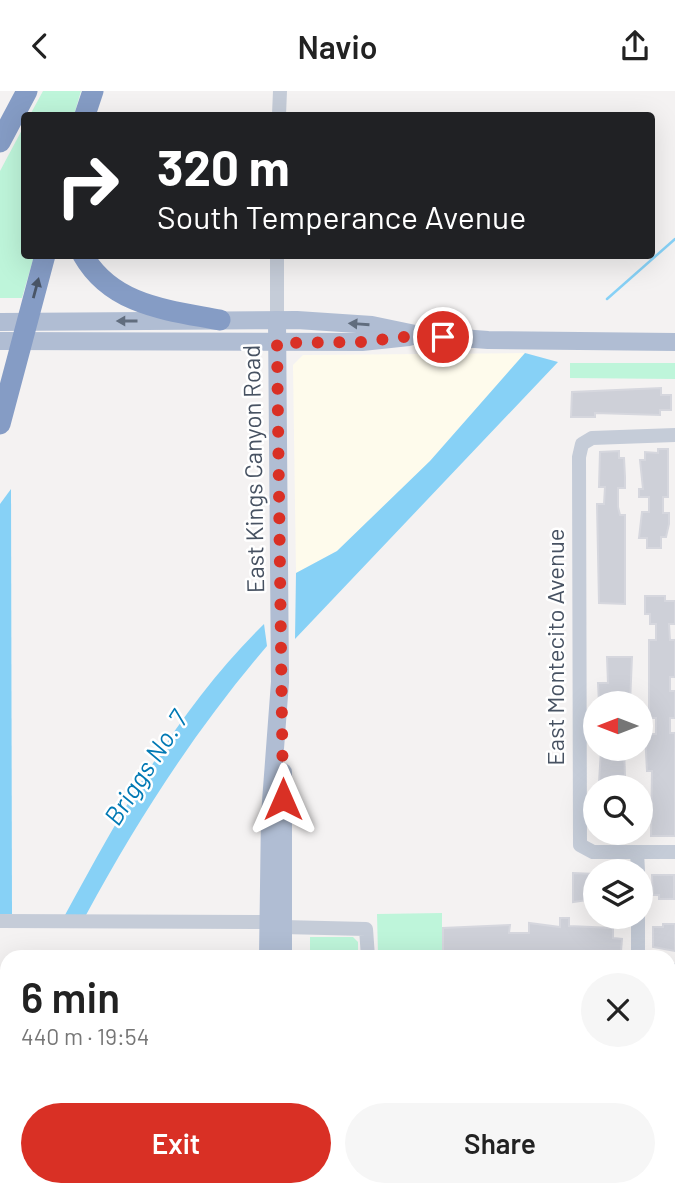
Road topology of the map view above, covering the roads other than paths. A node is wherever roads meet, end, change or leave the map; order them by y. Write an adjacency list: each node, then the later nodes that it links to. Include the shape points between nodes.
1 (27, 91): 4 (highway)
2 (280, 91): 3 (street)
3 (279, 112)
4 (0, 142)
5 (44, 259): 11 (highway, one-way to 5)
6 (86, 259): 8 (highway, via 99,279 118,293 144,304)
7 (277, 259): 9 (street, East Kings Canyon Road)
8 (220, 320): 9 (main road); 11 (main road, one-way to 11)
9 (277, 320): 12 (main road, one-way to 9, via 372,325); 15 (main road, East Kings Canyon Road)
10 (0, 322): 11 (main road)
11 (25, 331): 13 (main road); 15 (main road); 16 (highway)
12 (421, 335): 14 (main road, via 506,341); 15 (main road, via 362,342)
13 (0, 341)
14 (675, 342)
15 (277, 343): 18 (main road, East Kings Canyon Road)
16 (0, 424)
17 (675, 435): 19 (street, East Montecito Avenue, via 592,438 582,444 579,457 579,840 584,849 593,852)
18 (280, 682): 23 (main road, East Kings Canyon Road, via 284,697); 23 (main road, East Kings Canyon Road, via 270,836 276,869)
19 (638, 852): 20 (street); 21 (street)
20 (675, 852)
21 (638, 859)
22 (0, 921): 23 (street)
23 (276, 925): 25 (main road, East Kings Canyon Road); 26 (main road, East Kings Canyon Road); 27 (street, via 366,929)
24 (638, 929): 28 (street)
25 (270, 950)
26 (281, 950)
27 (368, 950)
28 (638, 950)

